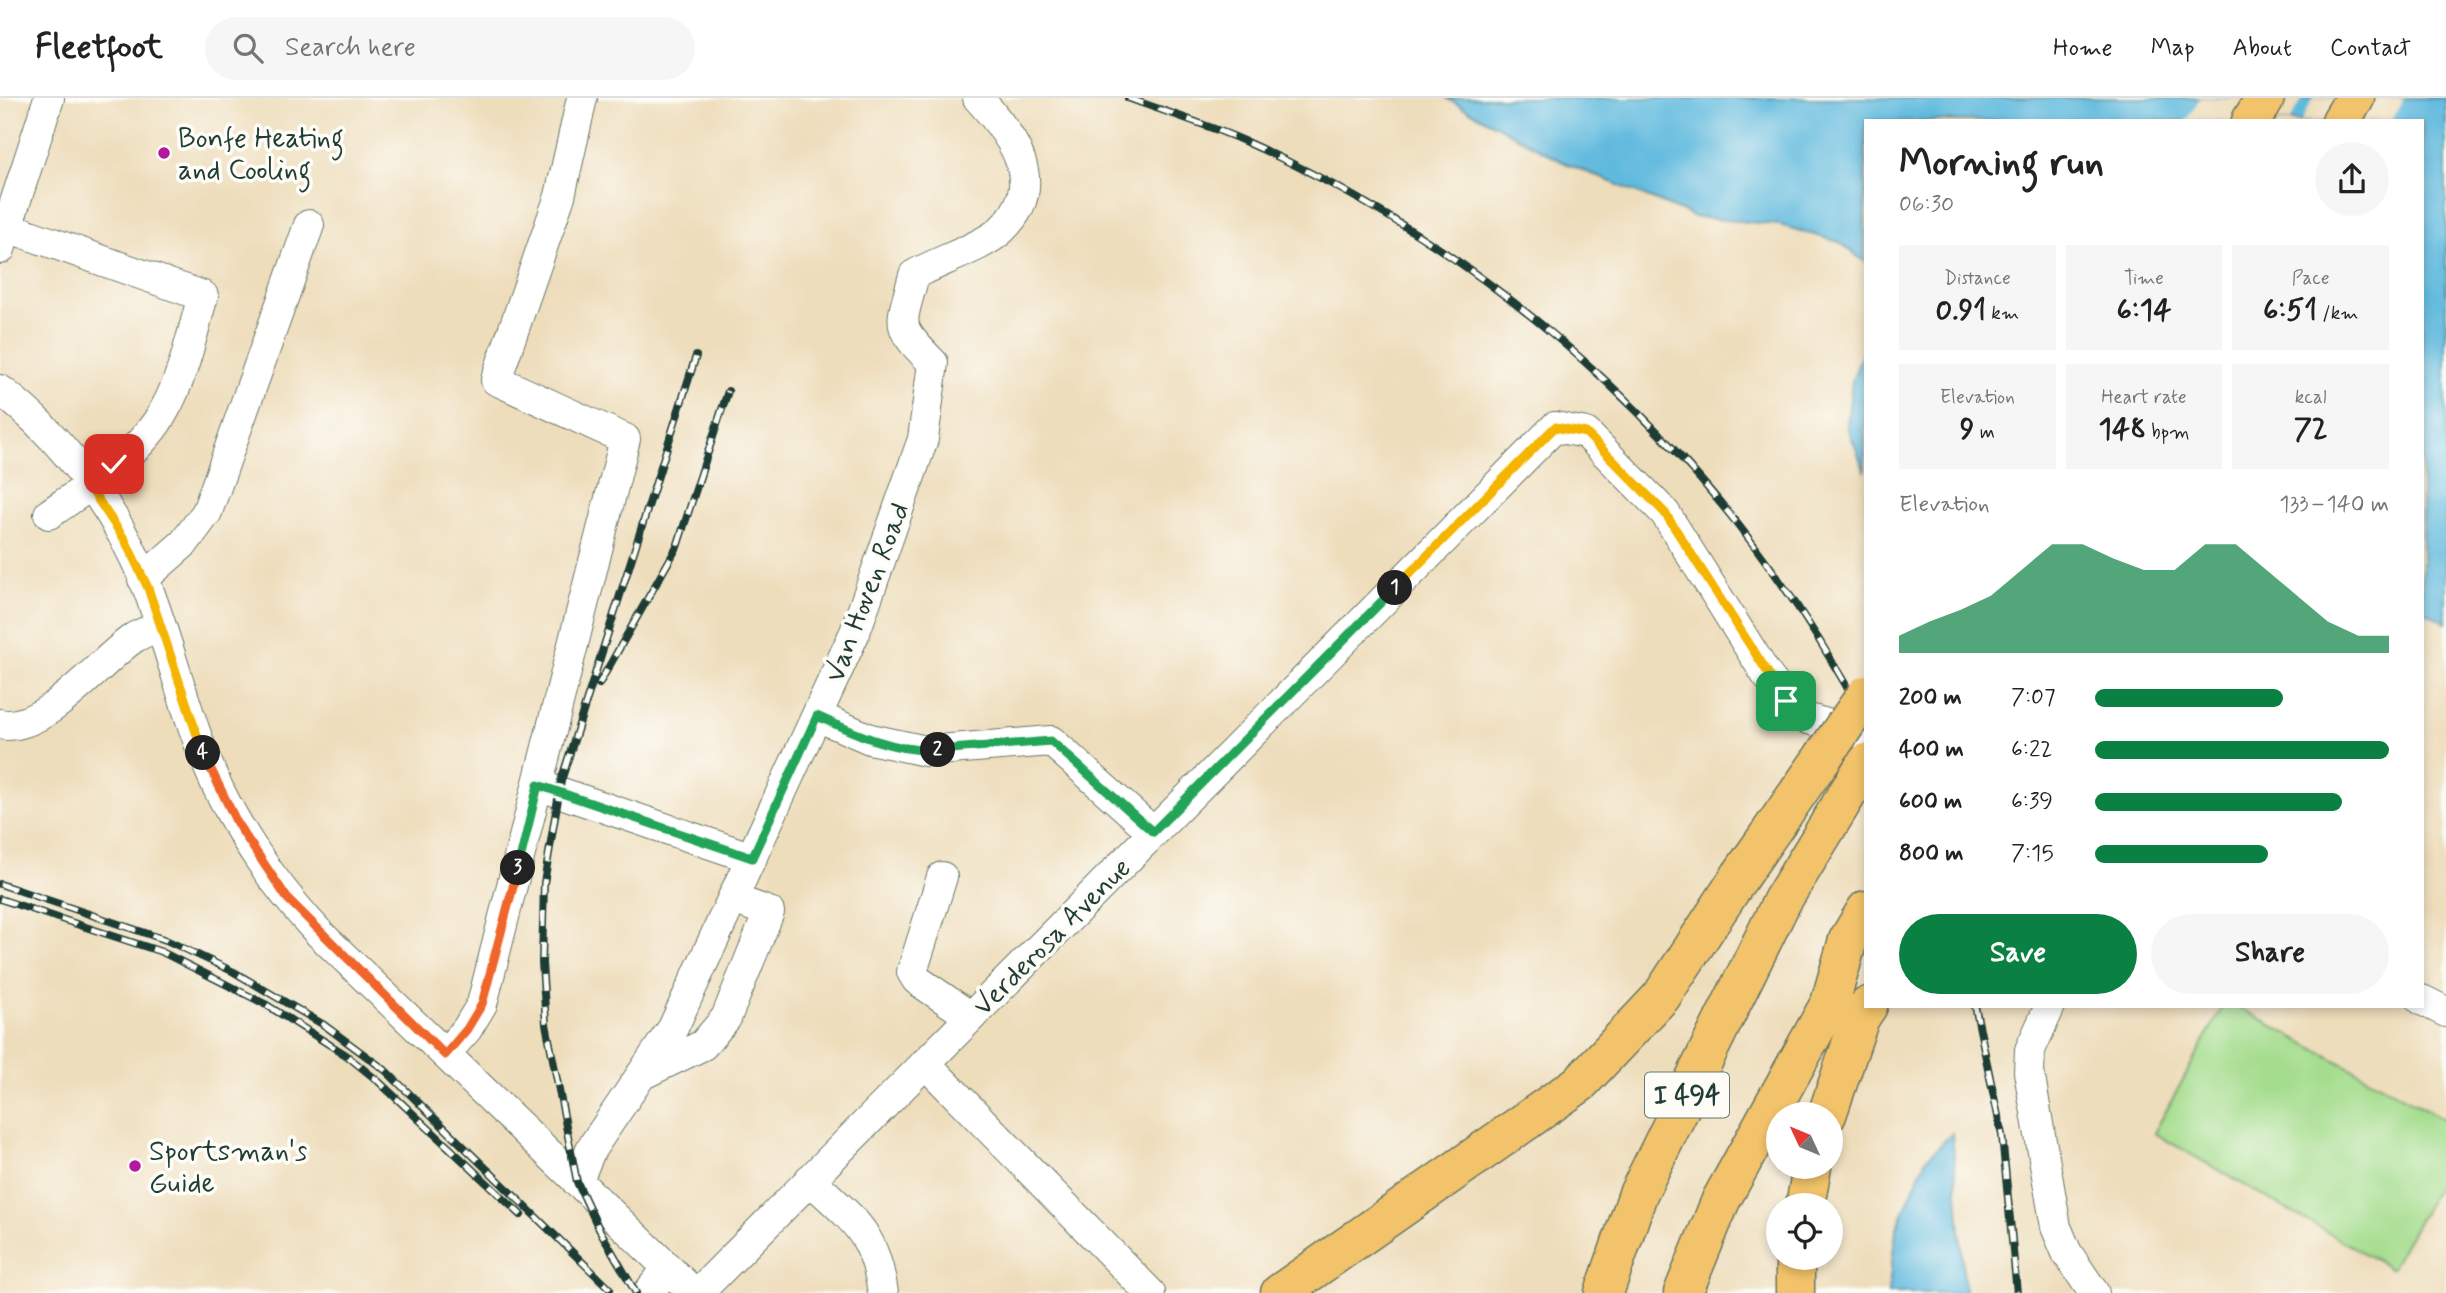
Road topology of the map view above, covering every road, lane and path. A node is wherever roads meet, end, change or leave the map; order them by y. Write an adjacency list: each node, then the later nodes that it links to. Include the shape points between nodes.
1 (49, 98): 9 (street)
2 (582, 98): 20 (street, via 560,196 495,380 625,439)
3 (978, 98): 16 (street, Van Hoven Road, via 1007,131 1026,174 1021,200 1001,230 914,275 902,324 908,338 933,363 923,439 855,632)
4 (2265, 98): 6 (highway)
5 (2355, 98): 7 (highway)
6 (2252, 119)
7 (2342, 119)
8 (309, 225): 13 (street, via 206,512 184,543)
9 (3, 238): 11 (street, via 203,296 165,410 144,438)
10 (0, 390): 11 (street, via 37,424)
11 (89, 486): 12 (street); 13 (street, via 125,540)
12 (49, 514)
13 (143, 579): 14 (street)
14 (160, 626): 17 (street, via 136,637 65,699 7,726); 31 (street, via 214,778 264,867 320,933)
15 (1864, 698): 43 (highway, bridge, via 1661,997 1579,1084)
16 (817, 716): 21 (street, via 870,739 926,751 1051,741); 22 (street, Van Hoven Road)
17 (0, 724)
18 (1864, 734): 21 (street, Verderosa Avenue, via 1805,718 1794,710 1766,674 1665,513 1586,433 1555,427)
19 (1864, 766): 44 (highway, I 494, via 1782,901 1638,1194)
20 (538, 785): 22 (street); 31 (street, via 482,1004)
21 (1153, 832): 30 (street, Verderosa Avenue)
22 (752, 858): 24 (street, Van Hoven Road)
23 (942, 877): 30 (street, via 912,972)
24 (733, 899): 33 (street, Van Hoven Road, via 673,1028); 33 (street, via 769,912 726,1018 703,1045)
25 (1857, 925): 45 (highway, I 494, via 1830,1003 1721,1200)
26 (2424, 1001): 29 (street)
27 (1867, 1008): 34 (highway)
28 (2049, 1008): 47 (street, via 2030,1050 2029,1072 2056,1227)
29 (2446, 1012)
30 (971, 1017): 32 (street, Verderosa Avenue)
31 (445, 1055): 36 (street)
32 (925, 1063): 35 (street, Verderosa Avenue); 42 (street)
33 (641, 1076): 36 (street, Van Hoven Road, via 591,1150)
34 (1831, 1102)
35 (810, 1180): 40 (street, Verderosa Avenue); 41 (street, via 864,1232 878,1261)
36 (577, 1182): 37 (street)
37 (668, 1268): 39 (street); 40 (street)
38 (1795, 1270): 46 (highway)
39 (648, 1293)
40 (696, 1293)
41 (883, 1293)
42 (1150, 1293)
43 (1280, 1293)
44 (1604, 1293)
45 (1683, 1293)
46 (1795, 1293)
47 (2094, 1293)

